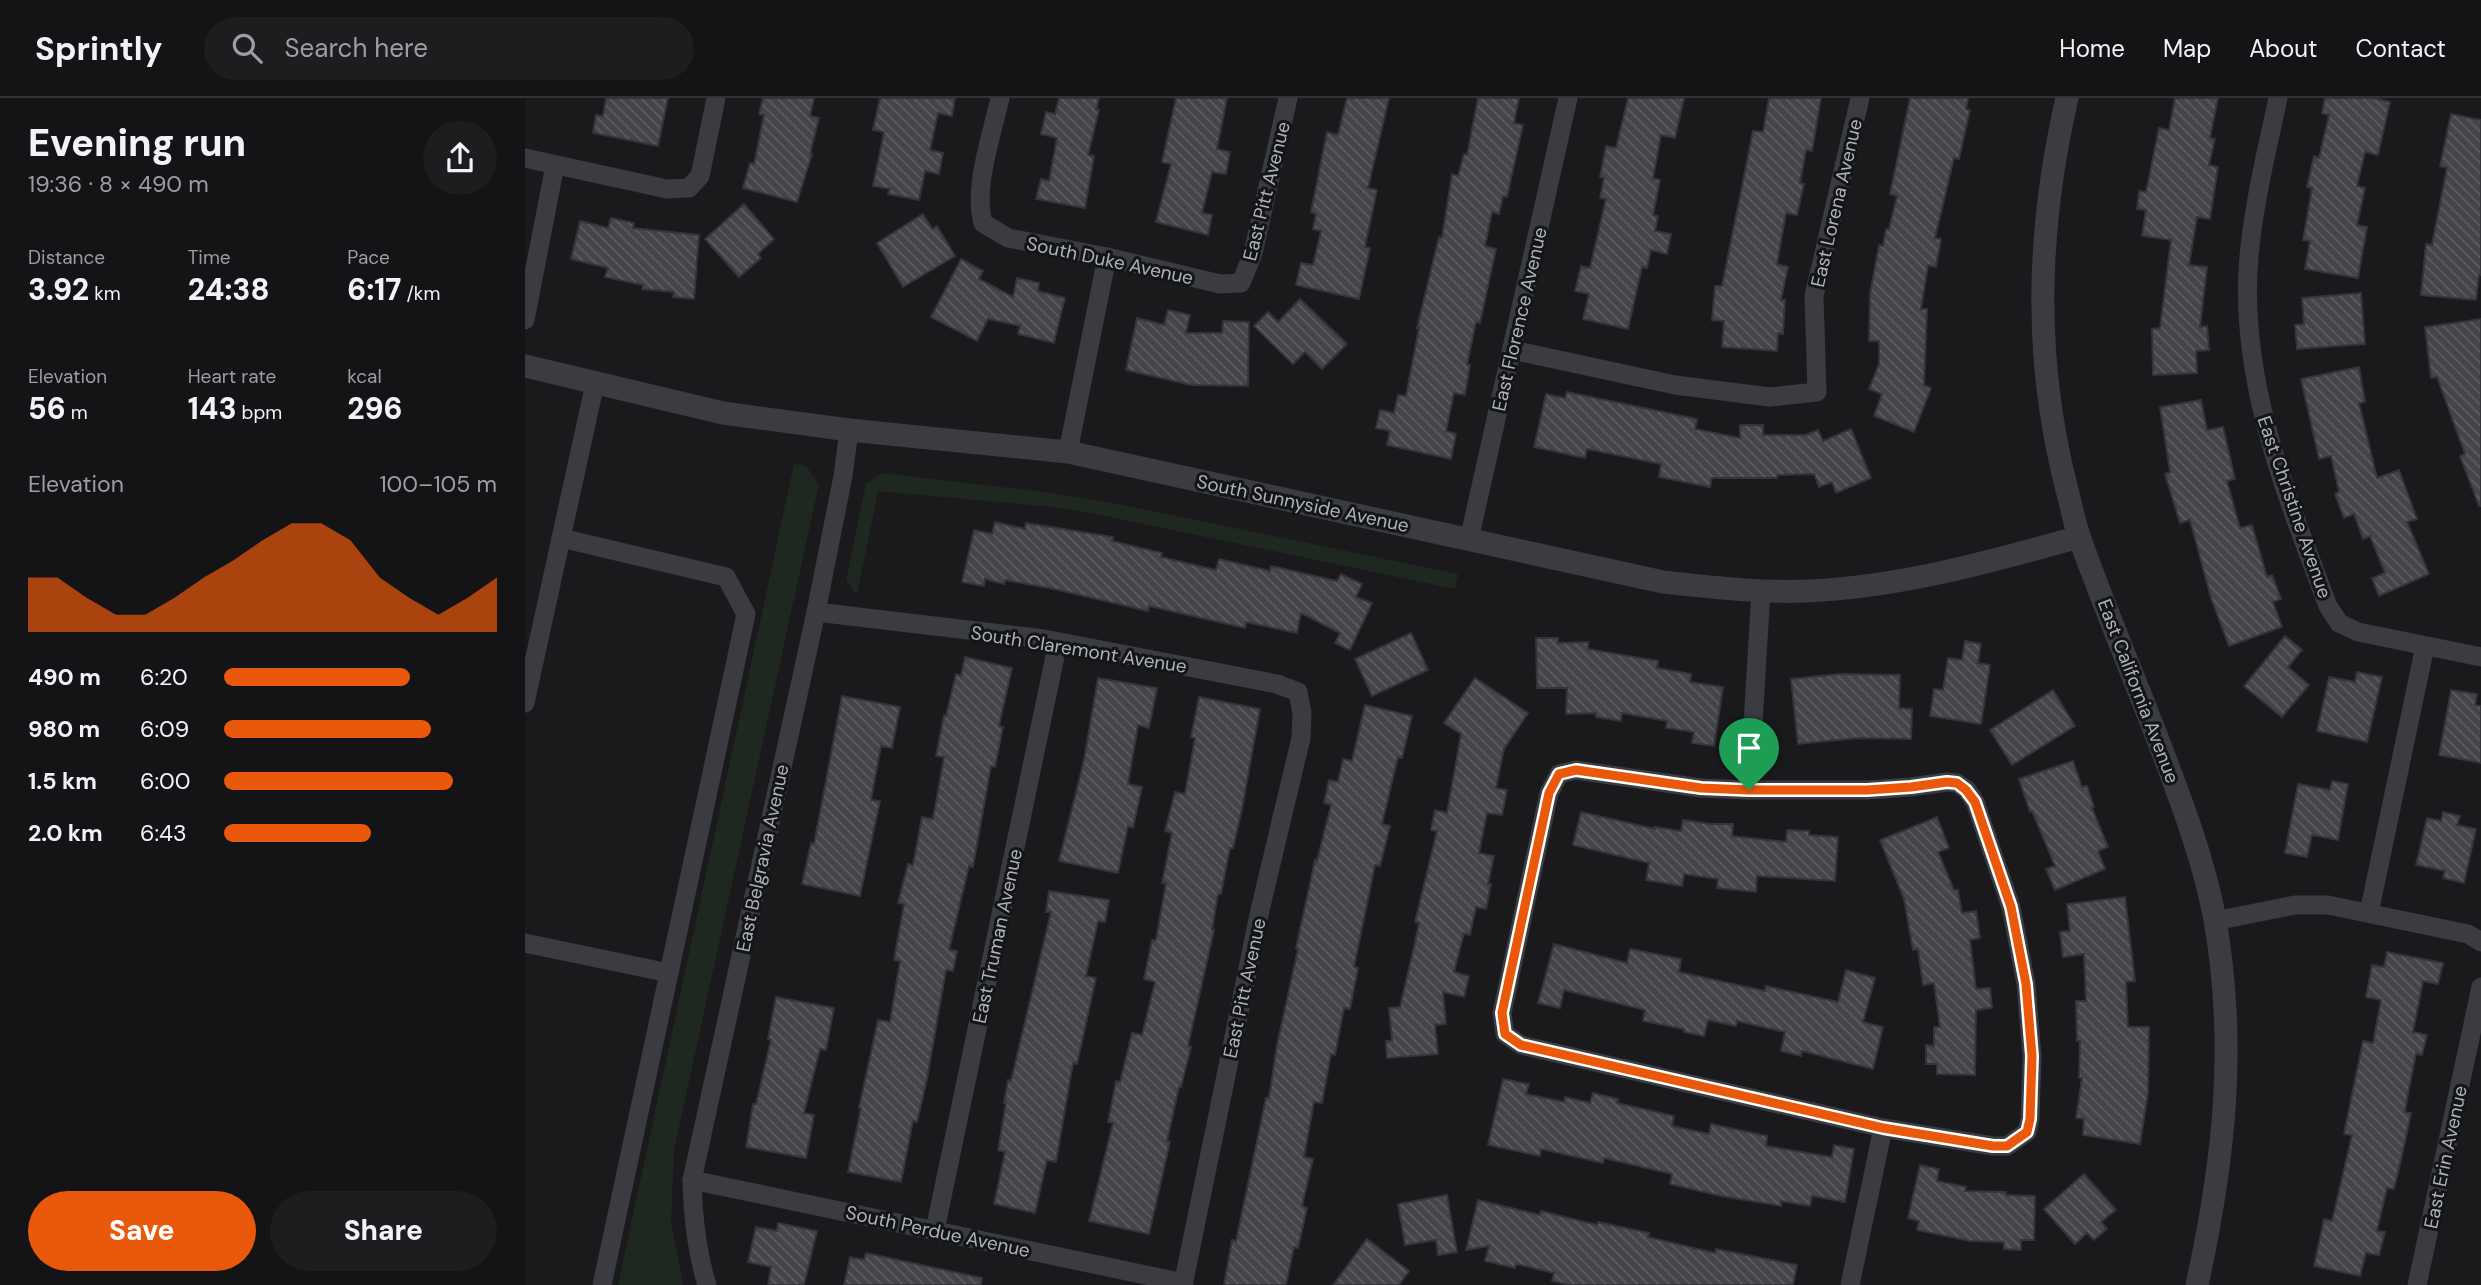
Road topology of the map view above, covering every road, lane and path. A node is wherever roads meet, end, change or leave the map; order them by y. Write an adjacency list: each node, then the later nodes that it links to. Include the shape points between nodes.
1 (716, 98): 9 (street, via 700,176 689,188 667,188)
2 (1000, 98): 10 (street, South Duke Avenue, via 980,188 983,223 1008,238)
3 (1288, 98): 11 (street, East Pitt Avenue, via 1253,253)
4 (1568, 98): 13 (street, East Florence Avenue)
5 (1860, 98): 13 (street, East Lorena Avenue, via 1814,296 1817,392 1770,397 1675,385)
6 (2067, 98): 18 (street, East California Avenue, via 2046,210 2042,344 2060,460)
7 (2278, 98): 24 (street, East Christine Avenue, via 2249,257 2253,366 2267,434 2328,606 2339,623 2358,632)
8 (525, 159): 9 (street)
9 (555, 164): 12 (street)
10 (1107, 257): 11 (street, South Duke Avenue, via 1220,284); 17 (street)
11 (1241, 283)
12 (525, 320)
13 (1512, 350): 20 (street, East Florence Avenue)
14 (525, 366): 15 (street, South Sunnyside Avenue)
15 (595, 383): 16 (street, South Sunnyside Avenue, via 723,414); 19 (street)
16 (849, 430): 17 (street, South Sunnyside Avenue); 22 (street, East Belgravia Avenue)
17 (1068, 452): 20 (street, South Sunnyside Avenue)
18 (2079, 537): 21 (street, South Sunnyside Avenue, via 1902,581); 30 (street, East California Avenue, via 2195,836)
19 (561, 538): 27 (street); 33 (street, via 726,577 746,614)
20 (1469, 540): 21 (street, South Sunnyside Avenue, via 1663,582)
21 (1761, 591): 28 (street)
22 (816, 612): 23 (street, South Claremont Avenue); 36 (street, East Belgravia Avenue)
23 (1058, 642): 26 (street, South Claremont Avenue, via 1277,684); 37 (street, East Truman Avenue)
24 (2425, 646): 25 (street); 29 (street)
25 (2481, 657)
26 (1298, 692): 38 (street, East Pitt Avenue, via 1301,738 1260,910)
27 (525, 703)
28 (1749, 790): 35 (street, via 1867,790 1957,783 1975,802 2011,907 2026,984 2032,1056 2027,1132 2007,1146 1993,1146); 35 (street, via 1701,788 1576,770 1559,774 1549,793 1502,1013 1505,1034 1521,1045)
29 (2369, 914): 30 (street, via 2328,905 2295,905); 31 (street, via 2467,934)
30 (2215, 920): 42 (street, East California Avenue, via 2226,1000 2227,1080 2221,1155)
31 (2481, 942)
32 (525, 943): 33 (street)
33 (669, 973): 39 (street)
34 (2481, 987): 43 (street, East Erin Avenue)
35 (1883, 1128): 41 (street)
36 (692, 1180): 37 (street, South Perdue Avenue); 40 (street, East Belgravia Avenue, via 693,1221)
37 (935, 1230): 38 (street, South Perdue Avenue)
38 (1183, 1284)
39 (602, 1285)
40 (707, 1285)
41 (1850, 1285)
42 (2197, 1285)
43 (2417, 1285)

